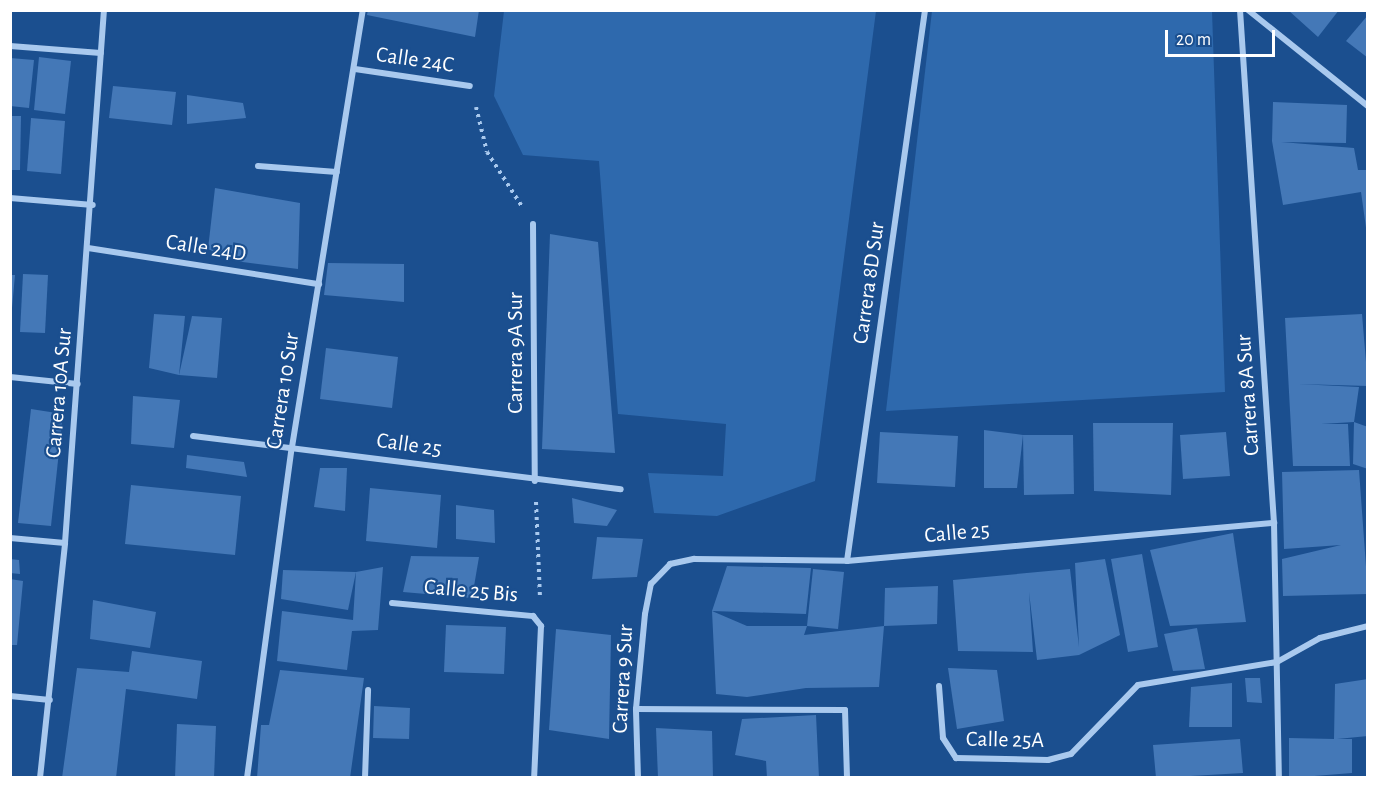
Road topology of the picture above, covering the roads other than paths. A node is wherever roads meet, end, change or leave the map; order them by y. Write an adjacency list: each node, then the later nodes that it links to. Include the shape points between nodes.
1 (104, 10): 7 (street, Carrera 10A Sur)
2 (363, 10): 8 (street, Carrera 10 Sur)
3 (925, 10): 27 (street, Carrera 8D Sur)
4 (1240, 10): 24 (street, Carrera 8A Sur)
5 (1248, 10): 10 (street)
6 (10, 46): 7 (street)
7 (101, 53): 14 (street, Carrera 10A Sur)
8 (355, 69): 9 (street, Calle 24C); 12 (street, Carrera 10 Sur)
9 (470, 86)
10 (1368, 106)
11 (258, 166): 12 (street)
12 (337, 172): 17 (street, Carrera 10 Sur)
13 (10, 198): 14 (street)
14 (93, 204): 16 (street, Carrera 10A Sur)
15 (533, 224): 22 (street, Carrera 9A Sur)
16 (88, 248): 17 (street, Calle 24D); 19 (street, Carrera 10A Sur)
17 (319, 284): 21 (street, Carrera 10 Sur)
18 (10, 377): 19 (street)
19 (78, 384): 26 (street, Carrera 10A Sur)
20 (193, 436): 21 (street, Calle 25)
21 (292, 447): 22 (street, Calle 25); 38 (street, Carrera 10 Sur)
22 (535, 481): 23 (street, Calle 25)
23 (621, 489)
24 (1274, 523): 27 (street, Calle 25); 31 (street, Carrera 8A Sur)
25 (10, 538): 26 (street)
26 (65, 543): 35 (street, Carrera 10A Sur)
27 (847, 561): 28 (street, Calle 25, via 694,559 670,564)
28 (651, 584): 36 (street, Carrera 9 Sur)
29 (392, 603): 40 (street, Calle 25 Bis, via 524,613 541,626)
30 (1368, 626): 31 (street, via 1320,638)
31 (1277, 662): 32 (street, Calle 25A, via 1138,685 1071,754 1048,760 956,758 943,738); 43 (street, Carrera 8A Sur)
32 (939, 686)
33 (368, 690): 39 (street)
34 (10, 696): 35 (street)
35 (50, 700): 37 (street, Carrera 10A Sur)
36 (636, 709): 41 (street, Carrera 9 Sur); 42 (street, via 846,710)
37 (40, 777)
38 (248, 777)
39 (365, 777)
40 (534, 777)
41 (638, 777)
42 (847, 777)
43 (1279, 777)

